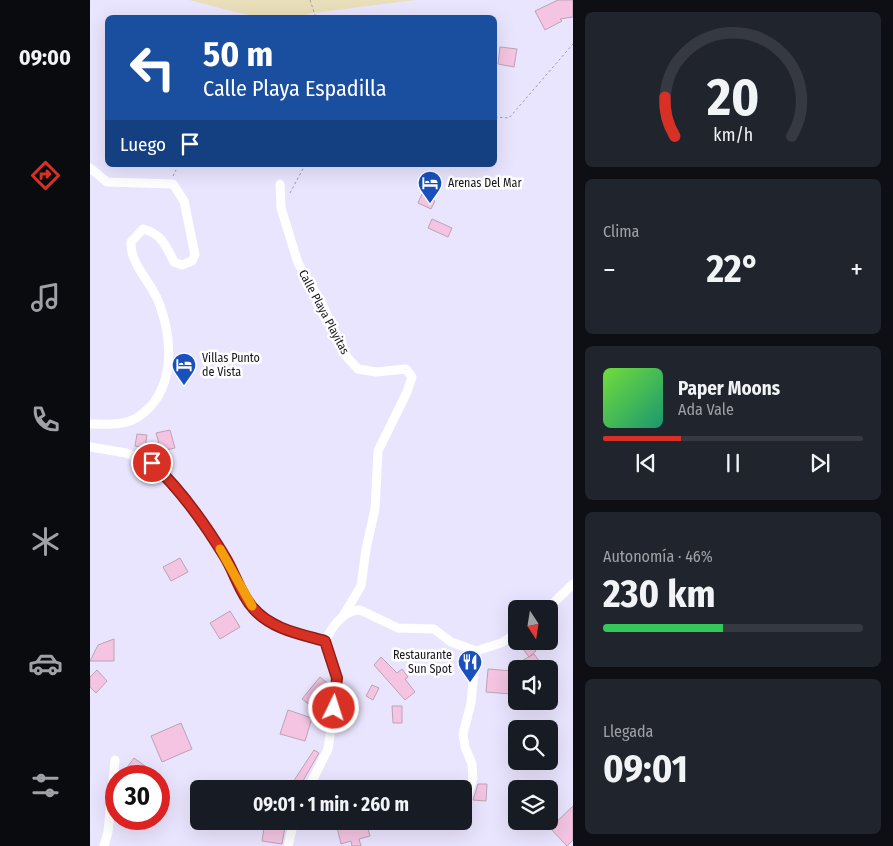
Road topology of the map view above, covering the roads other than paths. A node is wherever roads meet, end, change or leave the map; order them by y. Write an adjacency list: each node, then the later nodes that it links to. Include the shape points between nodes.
1 (90, 168): 3 (street, via 107,182 173,184 184,201 195,255 192,261 182,265 174,262 162,238 143,229 131,242 131,254 159,302 165,322 170,346 162,390 138,418 123,424)
2 (280, 184): 7 (street, Calle Playa Playitas, via 281,208 298,263 321,302 346,356 358,369 376,372 406,369 412,377 378,451 376,510 361,586)
3 (90, 424)
4 (90, 447): 9 (street, via 126,453 152,463 168,478 226,558 253,608 283,630)
5 (573, 584): 6 (street)
6 (556, 600)
7 (343, 616): 9 (street); 10 (street, via 360,610 398,628 430,627 439,630 451,642)
8 (508, 639): 10 (street)
9 (325, 641): 12 (street, via 337,678 328,749)
10 (476, 651): 13 (street, via 464,734 472,764)
11 (115, 760): 15 (street)
12 (312, 780)
13 (472, 781)
14 (292, 830): 16 (street)
15 (104, 846)
16 (288, 846)

